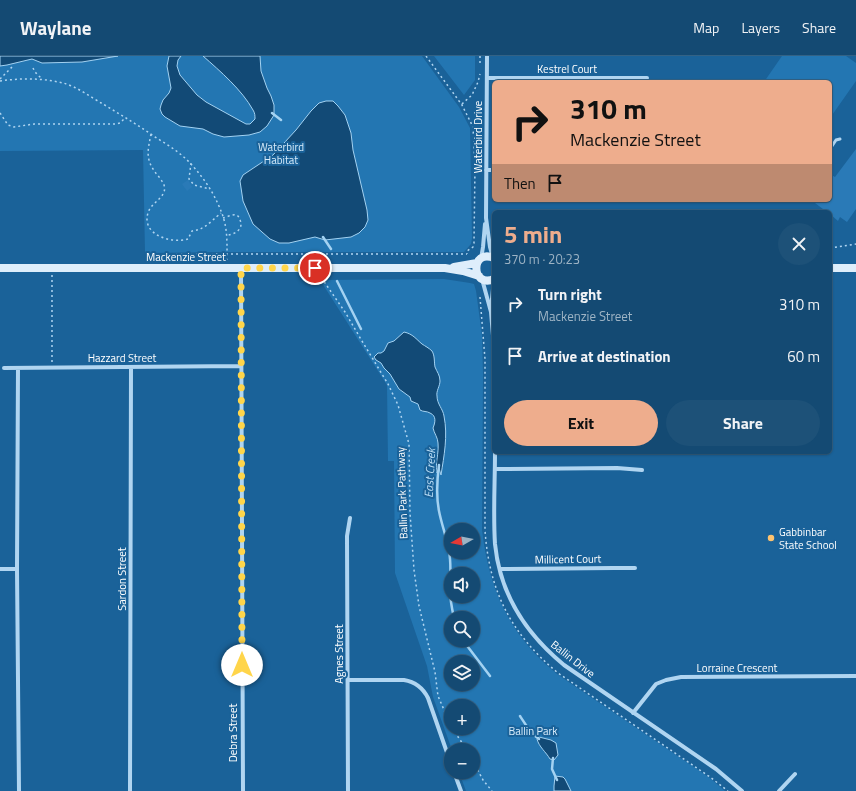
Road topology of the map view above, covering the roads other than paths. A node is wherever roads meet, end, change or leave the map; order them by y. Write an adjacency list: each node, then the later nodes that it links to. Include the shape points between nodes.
1 (487, 56): 2 (street, Waterbird Drive)
2 (487, 78): 3 (street, Kestrel Court); 6 (street, Waterbird Drive)
3 (647, 78)
4 (840, 139): 5 (lane)
5 (832, 146)
6 (486, 170): 7 (street); 8 (street, Waterbird Drive)
7 (492, 170)
8 (486, 218): 9 (street, Waterbird Drive); 11 (street, Waterbird Drive)
9 (492, 252)
10 (492, 257): 11 (main road, Mackenzie Street, via 487,256)
11 (479, 261): 14 (main road, Mackenzie Street); 17 (main road, via 476,270)
12 (0, 268): 13 (main road, Mackenzie Street)
13 (241, 268): 14 (main road, Mackenzie Street); 22 (street, Debra Street)
14 (445, 268): 17 (main road, Mackenzie Street)
15 (832, 268): 16 (main road)
16 (856, 268)
17 (480, 277): 18 (main road, Mackenzie Street); 20 (street)
18 (492, 279)
19 (492, 301): 20 (street)
20 (491, 312): 21 (street)
21 (492, 324)
22 (241, 366): 23 (street, Hazzard Street); 42 (street, Debra Street)
23 (131, 367): 25 (street, Hazzard Street); 41 (street, Sardon Street)
24 (4, 368): 25 (street, Hazzard Street)
25 (18, 368): 32 (street)
26 (495, 454): 27 (street, Ballin Drive)
27 (495, 469): 28 (street); 33 (street, Ballin Drive, via 494,530)
28 (642, 470)
29 (350, 518): 35 (street, Agnes Street, via 347,536)
30 (635, 568): 33 (street, Millicent Court)
31 (0, 569): 32 (street)
32 (17, 569): 40 (street)
33 (500, 569): 36 (street, Ballin Drive, via 518,614 543,647 564,665)
34 (856, 676): 36 (street, Lorraine Crescent, via 681,677 656,684)
35 (348, 680): 37 (street, via 413,682 424,690); 43 (street, Agnes Street)
36 (633, 713): 45 (street, Ballin Drive, via 716,769)
37 (444, 744)
38 (795, 774): 46 (street)
39 (457, 779): 44 (street)
40 (19, 791)
41 (130, 791)
42 (242, 791)
43 (348, 791)
44 (461, 791)
45 (742, 791)
46 (779, 791)

